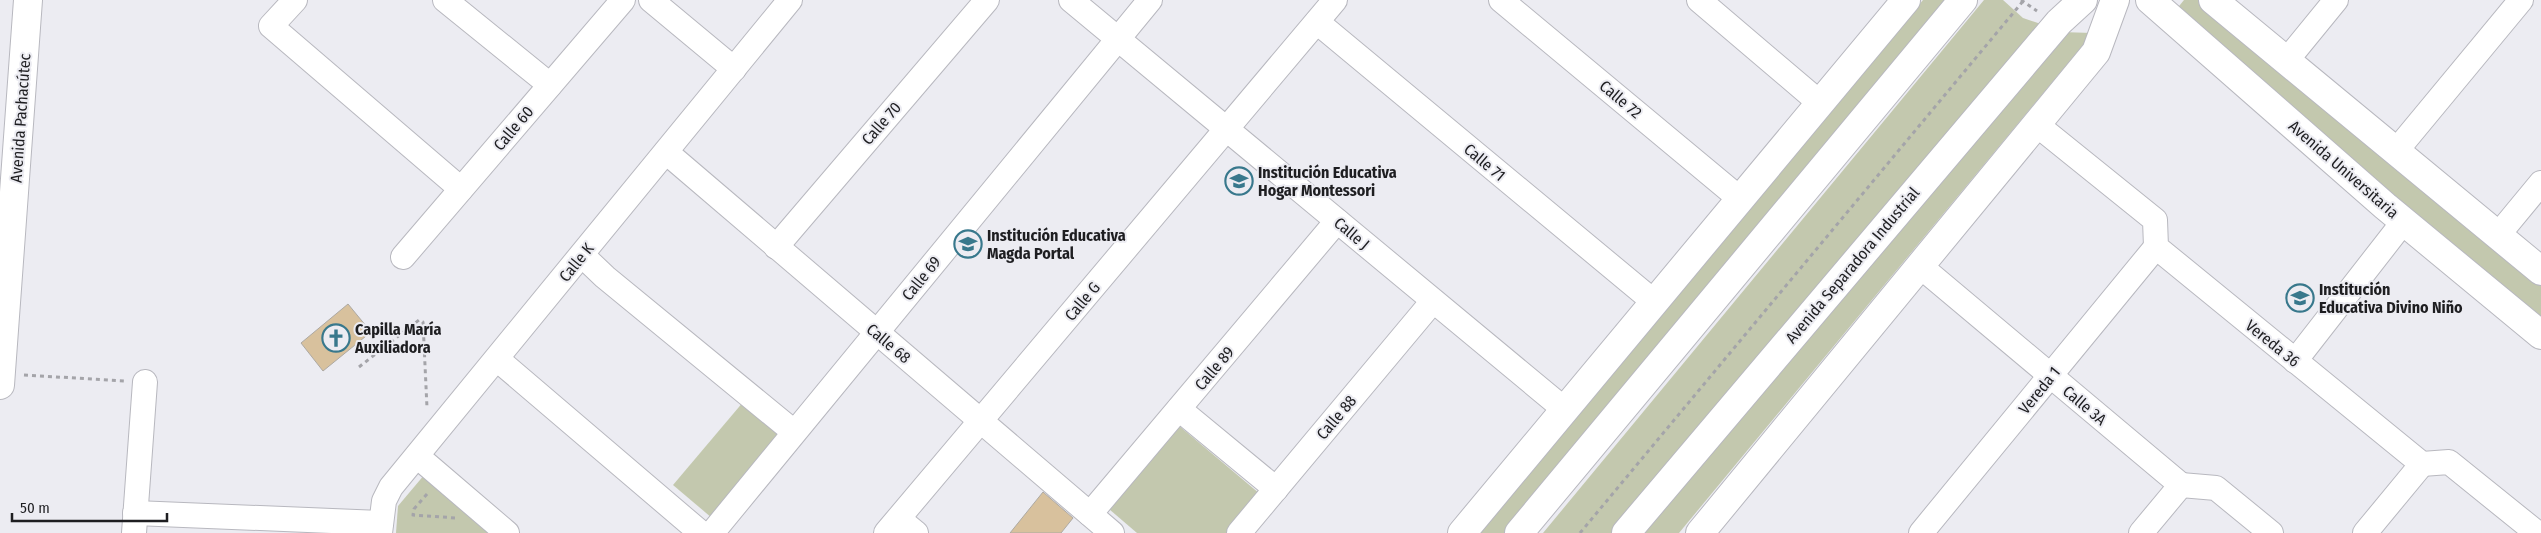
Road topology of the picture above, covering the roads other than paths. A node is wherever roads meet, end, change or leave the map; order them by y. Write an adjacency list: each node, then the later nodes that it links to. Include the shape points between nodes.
1 (28, 0): 50 (street, Avenida Pachacútec)
2 (295, 0): 32 (street, via 271,26)
3 (445, 0): 25 (street)
4 (623, 0): 25 (street, Calle 60)
5 (651, 0): 24 (street)
6 (790, 0): 24 (street, Calle K)
7 (987, 0): 37 (street, Calle 70)
8 (1071, 0): 22 (street, Calle J)
9 (1150, 0): 22 (street, Calle 69)
10 (1335, 0): 21 (street, Calle G)
11 (1501, 0): 33 (street, Calle 72)
12 (1699, 0): 26 (street)
13 (1906, 0): 26 (street)
14 (1963, 0): 70 (street)
15 (2083, 0): 71 (street, Avenida Separadora Industrial, via 2046,37)
16 (2115, 0): 27 (street, via 2096,52)
17 (2150, 0): 35 (street, Avenida Universitaria)
18 (2213, 0): 23 (street)
19 (2336, 0): 23 (street)
20 (2521, 0): 29 (street)
21 (1317, 22): 28 (street, Calle G); 44 (street, Calle 71)
22 (1118, 38): 28 (street, Calle J); 45 (street, Calle 69)
23 (2287, 60): 29 (street)
24 (734, 69): 30 (street, Calle K)
25 (550, 85): 32 (street, Calle 60)
26 (1820, 103): 33 (street)
27 (2036, 124): 38 (street, via 2154,220); 41 (street)
28 (1227, 130): 34 (street, Calle J); 54 (street, Calle G)
29 (2396, 151): 36 (street)
30 (666, 152): 37 (street, Calle 68); 39 (street, Calle K)
31 (2541, 183): 36 (street)
32 (461, 189): 40 (street, Calle 60)
33 (1739, 198): 44 (street)
34 (1337, 221): 43 (street, Calle J); 52 (street, Calle 89)
35 (2404, 221): 46 (street, Avenida Universitaria); 48 (street)
36 (2498, 235): 42 (street)
37 (776, 247): 45 (street, Calle 68)
38 (2156, 248): 48 (street, Vereda 36); 49 (street, Vereda 1)
39 (582, 255): 47 (street, Calle K); 55 (street)
40 (403, 257)
41 (1920, 266): 49 (street, Calle 3A); 72 (street)
42 (2541, 271)
43 (1433, 301): 53 (street, Calle J); 59 (street, Calle 88)
44 (1653, 301): 53 (street)
45 (876, 332): 54 (street, Calle 68); 55 (street, Calle 69)
46 (2541, 335)
47 (497, 358): 56 (street, Calle K); 65 (street)
48 (2295, 361): 57 (street, Vereda 36)
49 (2051, 376): 58 (street, Calle 3A); 73 (street, Vereda 1)
50 (0, 379)
51 (145, 382): 61 (street)
52 (1178, 409): 59 (street); 60 (street, Calle 89)
53 (1564, 409): 69 (street)
54 (981, 421): 60 (street, Calle 68); 63 (street, Calle G)
55 (794, 432): 66 (street, Calle 69)
56 (417, 456): 62 (street, Calle K, via 391,487 384,501); 64 (street)
57 (2422, 464): 76 (street); 77 (street, via 2450,462)
58 (2181, 485): 74 (street); 75 (street, via 2216,488)
59 (1276, 489): 68 (street, Calle 88)
60 (1090, 514): 67 (street, Calle 68)
61 (135, 523): 62 (street)
62 (381, 528)
63 (900, 528)
64 (507, 533)
65 (701, 533)
66 (712, 533)
67 (1112, 533)
68 (1239, 533)
69 (1462, 533)
70 (1519, 533)
71 (1626, 533)
72 (1700, 533)
73 (1922, 533)
74 (2141, 533)
75 (2271, 533)
76 (2365, 533)
77 (2537, 533)

